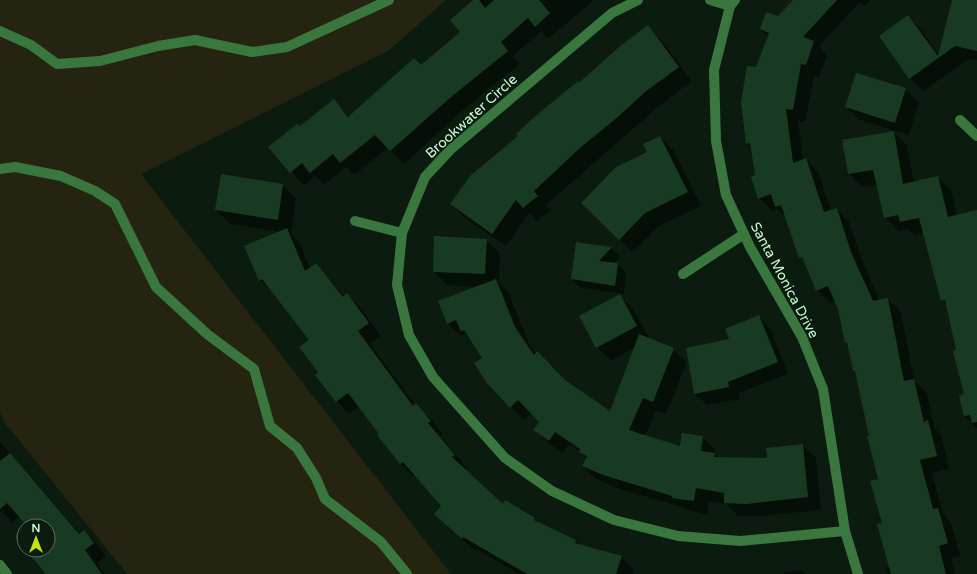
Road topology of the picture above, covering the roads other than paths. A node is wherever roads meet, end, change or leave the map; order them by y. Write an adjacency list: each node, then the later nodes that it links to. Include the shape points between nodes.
1 (389, 0): 5 (street, via 287,47 252,52 195,40 158,46 100,61 57,64 31,45)
2 (638, 0): 10 (street, Brookwater Circle, via 612,13 450,150 425,177)
3 (710, 0): 4 (street)
4 (733, 3): 11 (street, Santa Monica Drive, via 714,70 716,141 726,195)
5 (0, 32)
6 (960, 120): 7 (street)
7 (977, 136)
8 (0, 169): 16 (street, via 15,166 61,176 95,191 115,204 156,287 207,334 254,369 270,426 297,448 325,498 381,542)
9 (355, 221): 10 (street)
10 (402, 233): 13 (street, Brookwater Circle, via 397,285 409,335 433,377 505,458 552,491 614,520 678,536 740,541)
11 (744, 234): 12 (street); 13 (street, Santa Monica Drive, via 802,337 823,389)
12 (683, 274)
13 (845, 532): 17 (street, Santa Monica Drive)
14 (0, 565): 15 (street)
15 (7, 574)
16 (407, 574)
17 (858, 574)

